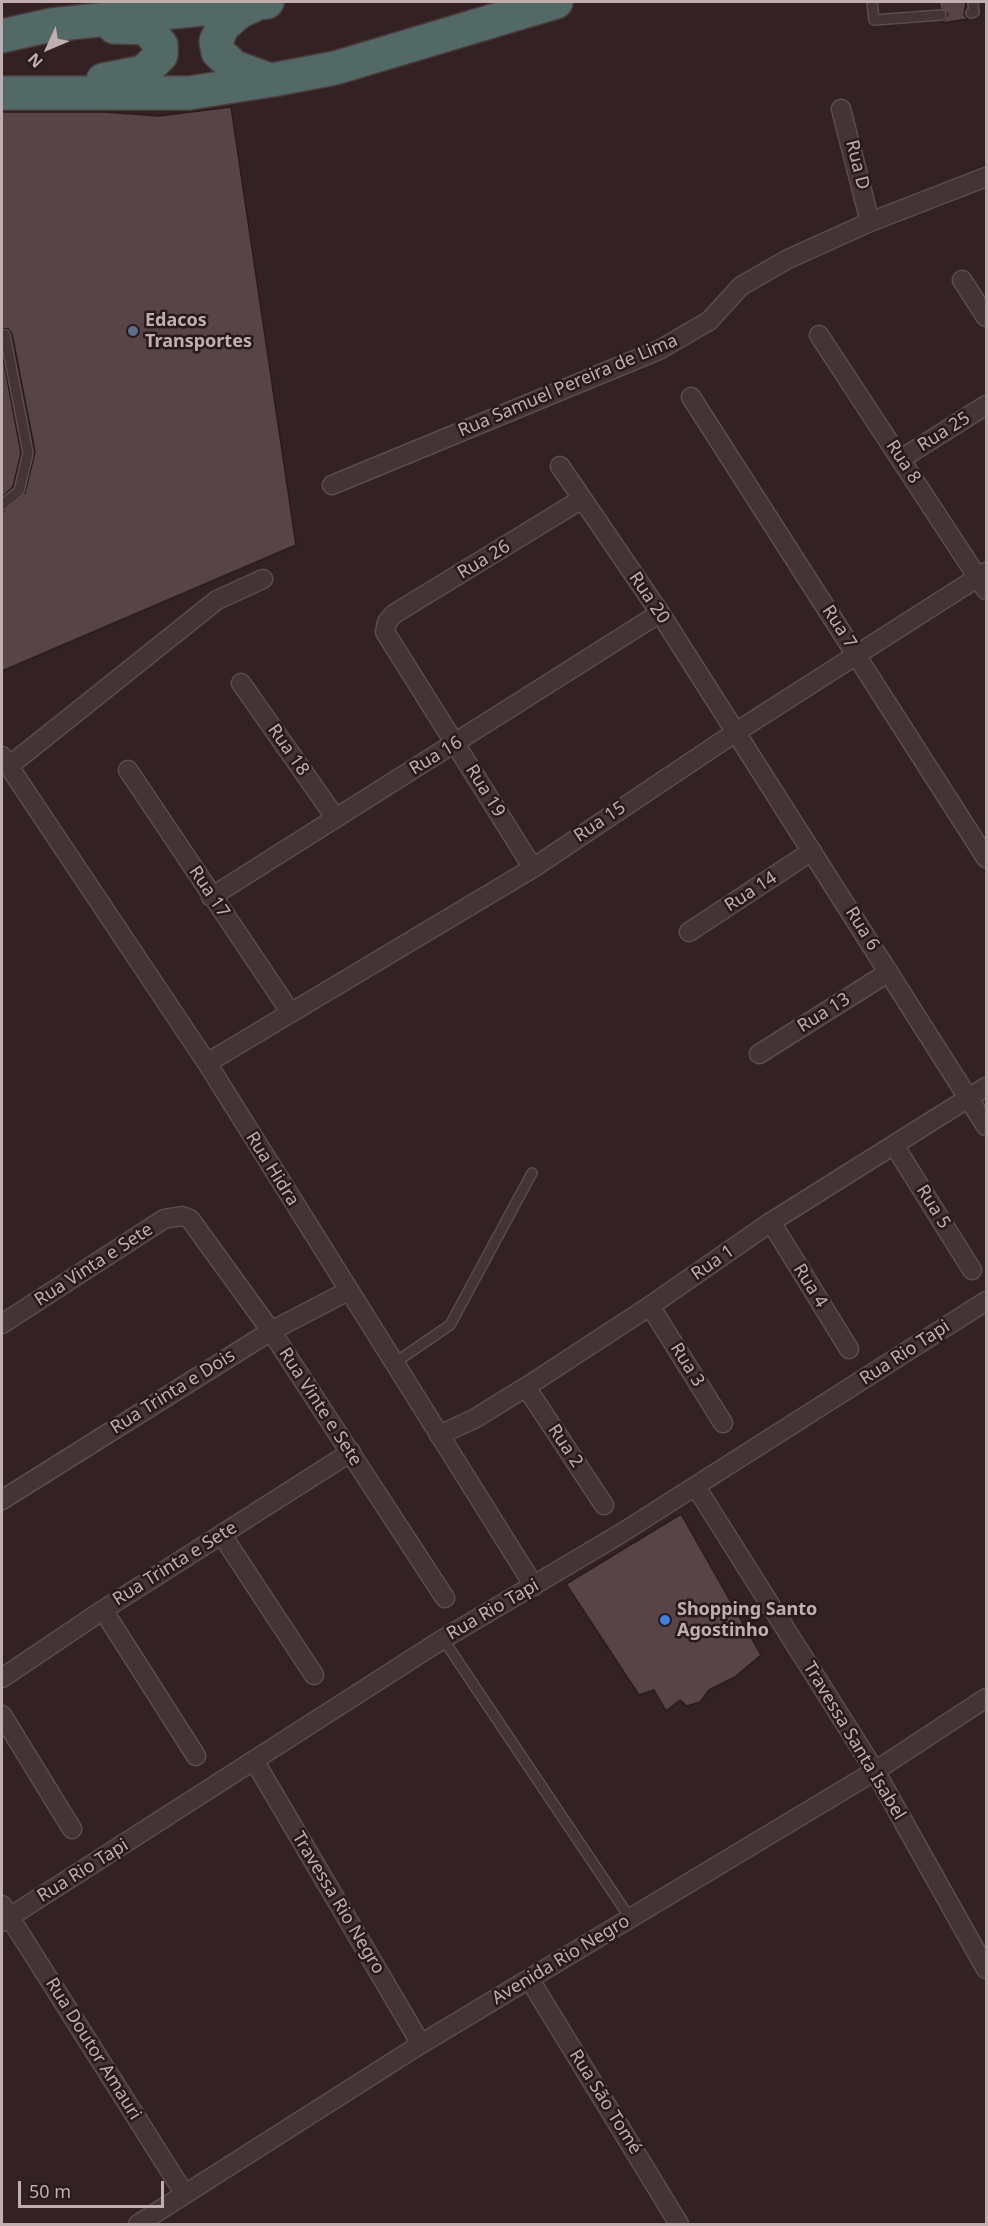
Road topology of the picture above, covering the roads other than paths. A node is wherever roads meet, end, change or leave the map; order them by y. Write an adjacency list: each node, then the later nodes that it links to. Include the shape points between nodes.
1 (262, 2): 5 (highway); 10 (highway, via 239,12 223,26 216,41 218,51 234,67)
2 (556, 2): 10 (highway, via 336,68)
3 (872, 2): 7 (lane, via 874,20)
4 (973, 2): 6 (lane, via 974,12)
5 (137, 9): 8 (highway)
6 (970, 13)
7 (941, 15)
8 (51, 25): 9 (highway); 11 (highway, via 146,28 161,45 161,55 144,72)
9 (2, 36)
10 (272, 80): 11 (highway, via 189,93)
11 (37, 92): 12 (highway)
12 (2, 93)
13 (841, 109): 15 (street, Rua D)
14 (987, 177): 15 (street, Rua Samuel Pereira de Lima)
15 (870, 222): 24 (street, Rua Samuel Pereira de Lima, via 788,259 741,286 709,321 659,351)
16 (962, 280): 17 (street)
17 (987, 317)
18 (5, 335): 26 (lane, via 28,453 19,491)
19 (819, 335): 22 (street, Rua 8)
20 (691, 397): 31 (street, Rua 7)
21 (987, 405): 22 (street, Rua 25)
22 (901, 459): 28 (street, Rua 8)
23 (560, 466): 25 (street, Rua 20)
24 (332, 485)
25 (582, 500): 29 (street, Rua 20); 30 (street, Rua 26)
26 (2, 505)
27 (263, 579): 35 (street, via 218,600)
28 (984, 580): 31 (street, Rua 15)
29 (660, 613): 33 (street, Rua 20); 34 (street, Rua 16)
30 (387, 621): 34 (street, Rua 19, via 386,632)
31 (856, 654): 33 (street, Rua 15); 39 (street, Rua 7)
32 (241, 683): 37 (street, Rua 18)
33 (736, 732): 38 (street, Rua 6); 40 (street, Rua 15)
34 (456, 745): 37 (street, Rua 16); 40 (street, Rua 19)
35 (5, 761): 46 (street, Rua Hidra)
36 (128, 770): 41 (street, Rua 17)
37 (336, 817): 41 (street, Rua 16)
38 (812, 851): 42 (street, Rua 14); 43 (street, Rua 6)
39 (987, 858)
40 (533, 868): 44 (street, Rua 15)
41 (211, 897): 44 (street, Rua 17)
42 (689, 932)
43 (889, 972): 45 (street, Rua 13); 48 (street, Rua 6)
44 (291, 1014): 46 (street, Rua 15)
45 (759, 1054)
46 (207, 1063): 55 (street, Rua Hidra)
47 (987, 1087): 48 (street, Rua 1)
48 (969, 1098): 49 (street, Rua 6); 50 (street, Rua 1)
49 (987, 1126)
50 (894, 1145): 53 (street, Rua 1); 54 (street, Rua 5)
51 (532, 1173): 61 (lane, via 450,1325)
52 (190, 1219): 58 (street, Rua Vinta e Sete, via 165,1219); 59 (street, Rua Vinte e Sete)
53 (771, 1222): 57 (street, Rua 1); 60 (street, Rua 4)
54 (972, 1270)
55 (348, 1291): 59 (street, Rua Trinta e Dois); 61 (street, Rua Hidra)
56 (987, 1301): 66 (street, Rua Rio Tapi)
57 (650, 1306): 62 (street, Rua 1); 63 (street, Rua 3)
58 (2, 1324)
59 (271, 1331): 65 (street, Rua Vinte e Sete); 67 (street, Rua Trinta e Dois)
60 (849, 1349)
61 (393, 1364): 64 (street, Rua Hidra)
62 (526, 1387): 64 (street, Rua 1); 68 (street, Rua 2)
63 (723, 1423)
64 (439, 1435): 70 (street, Rua Hidra)
65 (351, 1452): 69 (street, Rua Trinta e Sete); 71 (street, Rua Vinte e Sete)
66 (696, 1486): 70 (street, Rua Rio Tapi); 80 (street, Travessa Santa Isabel)
67 (2, 1500)
68 (604, 1505)
69 (222, 1535): 72 (street, Rua Trinta e Sete); 74 (street)
70 (534, 1586): 73 (street, Rua Rio Tapi)
71 (445, 1598)
72 (103, 1610): 75 (street, Rua Trinta e Sete); 78 (street)
73 (443, 1639): 79 (street, Rua Rio Tapi); 83 (lane)
74 (314, 1675)
75 (2, 1678)
76 (987, 1698): 80 (street, Avenida Rio Negro)
77 (2, 1715): 81 (street)
78 (196, 1755)
79 (255, 1762): 82 (street, Rua Rio Tapi); 86 (street, Travessa Rio Negro)
80 (875, 1771): 83 (street, Avenida Rio Negro); 84 (street, Travessa Santa Isabel)
81 (72, 1829)
82 (4, 1915): 87 (street, Rua Doutor Amauri)
83 (630, 1918): 85 (street, Avenida Rio Negro)
84 (987, 1969)
85 (530, 1980): 86 (street, Avenida Rio Negro); 89 (street, Rua São Tomé)
86 (422, 2044): 87 (street, Avenida Rio Negro)
87 (184, 2193): 88 (street, Avenida Rio Negro)
88 (138, 2224)
89 (679, 2224)

